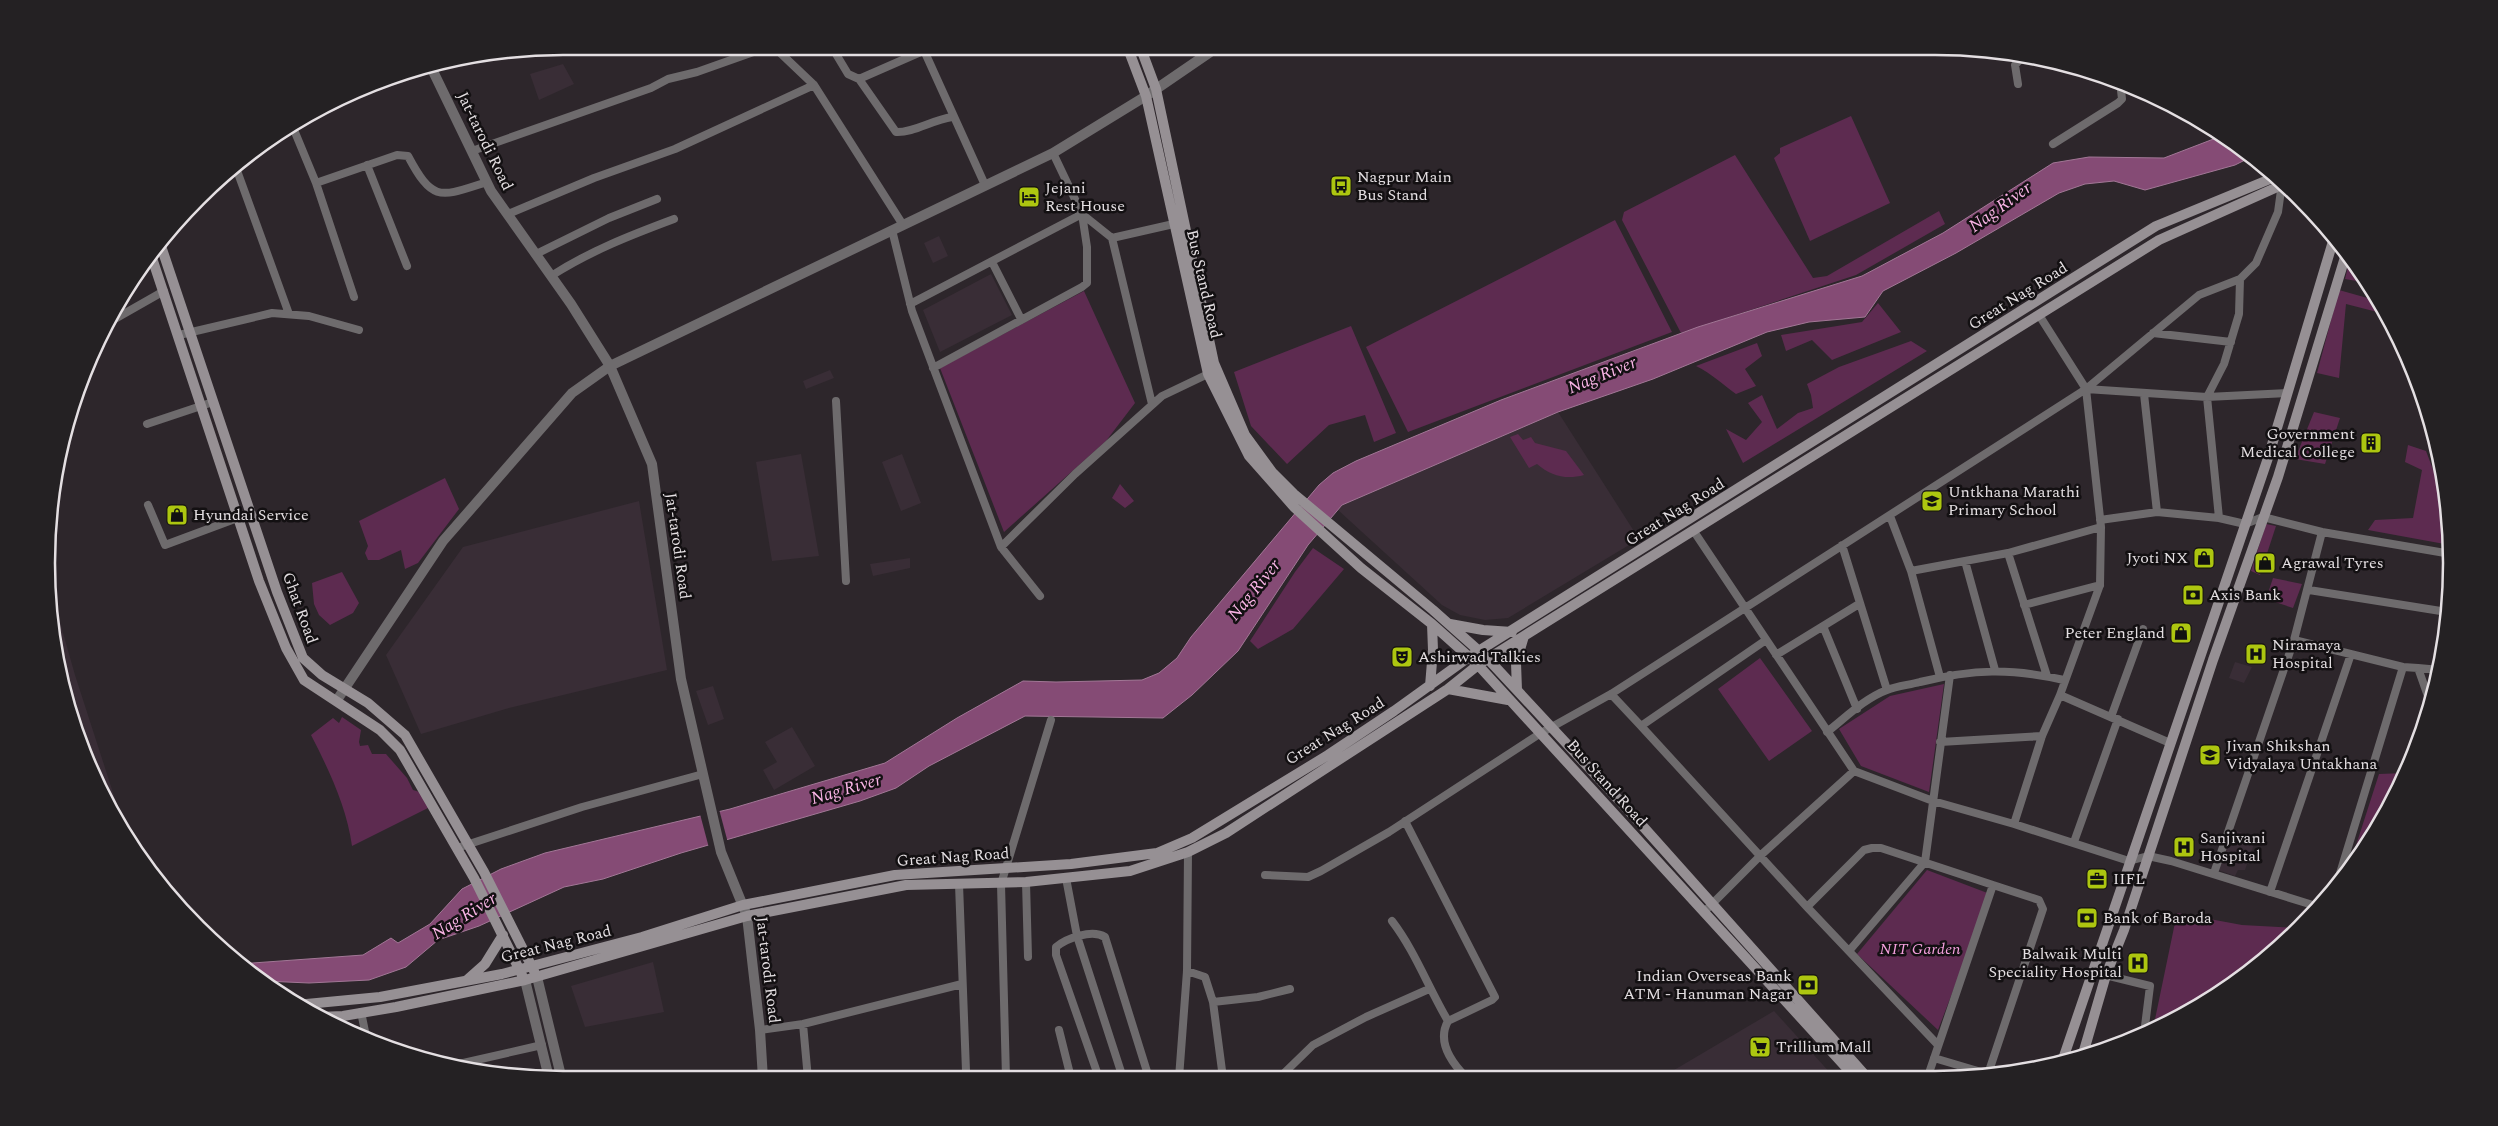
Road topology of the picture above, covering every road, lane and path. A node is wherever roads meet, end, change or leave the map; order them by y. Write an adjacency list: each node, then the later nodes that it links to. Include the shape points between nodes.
1 (746, 55): 20 (street, via 668,79 643,91)
2 (782, 55): 13 (street)
3 (835, 55): 11 (street, via 848,74)
4 (908, 55): 11 (street)
5 (925, 55): 17 (street)
6 (1131, 55): 16 (main road, Bus Stand Road)
7 (1143, 55): 14 (main road)
8 (1207, 55): 14 (street)
9 (2018, 62): 12 (street, via 2015,65)
10 (433, 72): 20 (street, Jat-tarodi Road)
11 (859, 79): 17 (street, via 896,132 913,131 930,121)
12 (2018, 84)
13 (814, 85): 31 (street, via 675,149); 35 (street)
14 (1156, 89): 16 (street); 34 (main road)
15 (2121, 91): 19 (street, via 2122,99 2118,103)
16 (1146, 96): 21 (street); 34 (main road, Bus Stand Road)
17 (952, 116): 27 (street)
18 (295, 132): 26 (street)
19 (2053, 144)
20 (472, 151): 25 (street, Jat-tarodi Road)
21 (1053, 152): 27 (street); 32 (street)
22 (367, 165): 25 (street, via 397,155 408,156 420,178 433,192 450,194); 26 (street); 44 (street)
23 (238, 173): 50 (street)
24 (2268, 180): 102 (main road, Great Nag Road, via 2156,226)
25 (487, 182): 31 (street, Jat-tarodi Road)
26 (316, 183): 48 (street)
27 (985, 185): 35 (street)
28 (2276, 187): 51 (main road, Great Nag Road, via 2159,240)
29 (2282, 192): 46 (street, via 2278,212 2256,263)
30 (657, 199): 40 (street, via 576,233)
31 (508, 214): 40 (street, Jat-tarodi Road)
32 (1082, 214): 37 (street); 41 (street); 53 (street, via 1087,247 1087,283)
33 (674, 219): 45 (street, via 608,244)
34 (1180, 222): 37 (street); 61 (main road, Bus Stand Road); 71 (main road, via 1214,363 1228,397 1245,435)
35 (903, 225): 36 (street)
36 (892, 230): 49 (street); 59 (street)
37 (1112, 238): 68 (street)
38 (2332, 246): 63 (main road)
39 (163, 251): 56 (main road, Ghat Road)
40 (536, 254): 45 (street, Jat-tarodi Road)
41 (992, 262): 49 (street); 53 (street)
42 (2344, 262): 76 (main road, via 2303,400)
43 (154, 263): 47 (main road, Ghat Road)
44 (407, 266)
45 (552, 276): 59 (street, Jat-tarodi Road)
46 (2240, 279): 55 (street, via 2199,295); 58 (street, via 2239,314)
47 (164, 291): 52 (street); 57 (main road, Ghat Road)
48 (354, 297)
49 (910, 304): 60 (street)
50 (289, 314): 54 (street, via 309,316); 56 (street, via 272,313)
51 (2039, 315): 62 (street); 82 (main road, Great Nag Road)
52 (119, 317)
53 (1021, 319): 60 (street)
54 (359, 330)
55 (2153, 333): 58 (street); 62 (street)
56 (191, 334): 57 (street); 66 (main road, Ghat Road)
57 (179, 335): 69 (main road, Ghat Road)
58 (2231, 342): 65 (street)
59 (610, 366): 121 (street, via 572,393 443,541); 140 (street, Jat-tarodi Road, via 652,464 681,679)
60 (933, 368): 85 (street)
61 (1208, 374): 68 (street); 71 (main road, Bus Stand Road, via 1249,456)
62 (2086, 389): 64 (street); 75 (street); 79 (street)
63 (2288, 393): 65 (street); 80 (main road)
64 (2144, 394): 65 (street); 73 (street)
65 (2207, 397): 78 (street)
66 (213, 402): 69 (street); 74 (main road, Ghat Road)
67 (836, 402): 90 (street)
68 (1152, 404): 85 (street)
69 (201, 405): 70 (street); 77 (main road, Ghat Road)
70 (147, 424)
71 (1297, 503): 81 (main road)
72 (148, 505): 77 (street, via 165,545)
73 (2157, 512): 78 (street); 79 (street)
74 (251, 513): 77 (street); 121 (main road, Ghat Road, via 303,658)
75 (1890, 516): 84 (street); 89 (street)
76 (2263, 517): 80 (street); 83 (street); 149 (main road)
77 (240, 518): 127 (main road, Ghat Road, via 259,582 286,648 304,680)
78 (2219, 518): 80 (street)
79 (2101, 523): 86 (street); 91 (street)
80 (2245, 524): 138 (main road)
81 (1324, 527): 98 (main road, Bus Stand Road, via 1361,568); 99 (main road, via 1377,562)
82 (1694, 530): 96 (street); 103 (main road, Great Nag Road)
83 (2322, 532): 87 (street); 92 (street)
84 (1842, 544): 94 (street); 96 (street)
85 (1001, 547): 93 (street)
86 (2008, 553): 88 (street); 95 (street)
87 (2443, 553)
88 (1965, 561): 89 (street); 114 (street)
89 (1911, 571): 117 (street)
90 (846, 581)
91 (2100, 585): 95 (street); 118 (street)
92 (2309, 590): 97 (street); 105 (street)
93 (1040, 596)
94 (1859, 604): 100 (street); 123 (street)
95 (2024, 605): 116 (street)
96 (1745, 608): 104 (street); 125 (street)
97 (2441, 611)
98 (1432, 624): 109 (main road, Bus Stand Road); 119 (main road)
99 (1449, 624): 102 (main road); 106 (main road)
100 (1823, 626): 108 (street); 129 (street)
101 (2143, 629): 130 (street)
102 (1512, 632): 106 (main road, Great Nag Road)
103 (1524, 636): 110 (main road, Great Nag Road); 122 (main road, via 1516,663)
104 (1766, 640): 108 (street); 132 (street)
105 (2294, 640): 107 (street); 154 (street)
106 (1480, 651): 109 (main road, Great Nag Road); 110 (main road)
107 (2350, 654): 111 (street); 161 (street)
108 (1776, 655): 134 (street)
109 (1469, 657): 110 (main road, Bus Stand Road); 119 (main road, Great Nag Road)
110 (1483, 662): 120 (main road, Great Nag Road); 122 (main road); 128 (main road, Bus Stand Road)
111 (2403, 667): 112 (street); 152 (street)
112 (2418, 668): 113 (street); 124 (street)
113 (2431, 669)
114 (1995, 670): 115 (street); 116 (street)
115 (1950, 675): 117 (street); 137 (street)
116 (2047, 676): 118 (street)
117 (1940, 677): 123 (street)
118 (2064, 680): 126 (street)
119 (1430, 686): 153 (main road, Great Nag Road, via 1328,755 1192,838 1157,853 1071,864)
120 (1448, 689): 128 (main road); 147 (main road, Great Nag Road, via 1226,834)
121 (345, 690): 127 (street); 145 (main road, Ghat Road, via 368,703 405,735)
122 (1517, 690): 133 (main road)
123 (1887, 690): 129 (street)
124 (2426, 692)
125 (1611, 694): 132 (street); 133 (street)
126 (2060, 695): 130 (street); 136 (street)
127 (337, 700): 146 (main road, Ghat Road, via 380,730 400,750)
128 (1508, 700): 135 (main road, Bus Stand Road)
129 (1857, 708): 134 (street)
130 (2114, 718): 138 (street); 144 (street)
131 (1051, 720): 153 (street)
132 (1641, 726): 148 (street)
133 (1552, 728): 135 (street); 162 (main road)
134 (1827, 732): 139 (street)
135 (1541, 733): 142 (street); 166 (main road, Bus Stand Road)
136 (2042, 736): 137 (street); 143 (street)
137 (1940, 742): 141 (street)
138 (2170, 744): 150 (main road)
139 (1854, 771): 141 (street); 148 (street)
140 (703, 774): 145 (street, via 582,807); 164 (street, Jat-tarodi Road, via 721,852)
141 (1933, 801): 143 (street); 151 (street)
142 (1405, 821): 155 (street, via 1308,877); 188 (street, via 1495,997)
143 (2014, 824): 144 (street)
144 (2074, 842): 150 (street)
145 (469, 844): 146 (street); 173 (main road, Ghat Road)
146 (457, 848): 169 (main road, Ghat Road)
147 (1188, 852): 156 (main road, Great Nag Road, via 1130,871); 175 (street)
148 (1761, 855): 162 (street); 165 (street)
149 (2148, 856): 150 (street); 154 (street); 177 (main road)
150 (2129, 861): 176 (main road)
151 (1925, 862): 160 (street); 165 (street, via 1881,848 1864,850); 171 (street)
152 (2345, 862)
153 (1005, 868): 159 (street); 164 (main road, Great Nag Road, via 895,875)
154 (2214, 873): 161 (street)
155 (1265, 875)
156 (1066, 878): 157 (main road, Great Nag Road); 170 (street)
157 (1026, 882): 159 (main road, Great Nag Road); 172 (street)
158 (959, 884): 159 (main road, Great Nag Road); 167 (main road, Great Nag Road, via 906,885); 181 (street)
159 (1001, 884): 207 (street)
160 (1993, 885): 194 (street); 200 (street, via 2039,900 2043,909)
161 (2270, 892): 163 (street)
162 (1713, 904): 166 (street); 217 (main road)
163 (2311, 904)
164 (743, 906): 167 (street, Jat-tarodi Road); 173 (main road, Great Nag Road)
165 (1807, 907): 171 (street)
166 (1704, 912): 216 (main road, Bus Stand Road)
167 (747, 916): 178 (main road, Great Nag Road); 192 (street, Jat-tarodi Road)
168 (1392, 921): 183 (street, via 1412,950)
169 (501, 932): 174 (main road, Ghat Road); 180 (main road, via 485,964)
170 (1077, 936): 209 (street, via 1056,947 1056,955); 210 (street); 211 (street, via 1101,934 1105,937)
171 (1849, 951): 194 (street)
172 (1028, 957)
173 (532, 966): 174 (main road, Great Nag Road); 178 (main road, Ghat Road)
174 (520, 969): 179 (main road, Ghat Road); 180 (main road, Great Nag Road)
175 (1187, 971): 184 (street, via 1205,977); 212 (street)
176 (2093, 972): 177 (street); 197 (main road)
177 (2106, 975): 190 (street, via 2150,986); 196 (main road)
178 (537, 977): 179 (main road, Great Nag Road); 203 (street)
179 (525, 980): 186 (main road, Great Nag Road); 195 (street)
180 (467, 981): 185 (main road, Great Nag Road, via 380,998)
181 (962, 984): 189 (street); 206 (street)
182 (1290, 989): 184 (street, via 1258,997)
183 (1429, 989): 188 (street); 214 (street, via 1313,1045)
184 (1213, 1002): 213 (street)
185 (309, 1003)
186 (361, 1012): 187 (main road, Great Nag Road); 191 (street)
187 (332, 1015)
188 (1448, 1021): 215 (street, via 1443,1034 1444,1045)
189 (803, 1024): 192 (street); 205 (street)
190 (2145, 1025)
191 (365, 1030)
192 (760, 1030): 204 (street, Jat-tarodi Road)
193 (1059, 1030): 208 (street)
194 (1938, 1044): 198 (street)
195 (542, 1045): 199 (street); 202 (street)
196 (2084, 1048)
197 (2066, 1054)
198 (1934, 1058): 201 (street); 218 (street)
199 (468, 1062)
200 (1990, 1068)
201 (1973, 1070)
202 (548, 1071)
203 (560, 1071)
204 (763, 1071)
205 (807, 1071)
206 (966, 1071)
207 (1006, 1071)
208 (1069, 1071)
209 (1097, 1071)
210 (1121, 1071)
211 (1147, 1071)
212 (1180, 1071)
213 (1222, 1071)
214 (1286, 1071)
215 (1460, 1071)
216 (1849, 1071)
217 (1861, 1071)
218 (1930, 1071)

